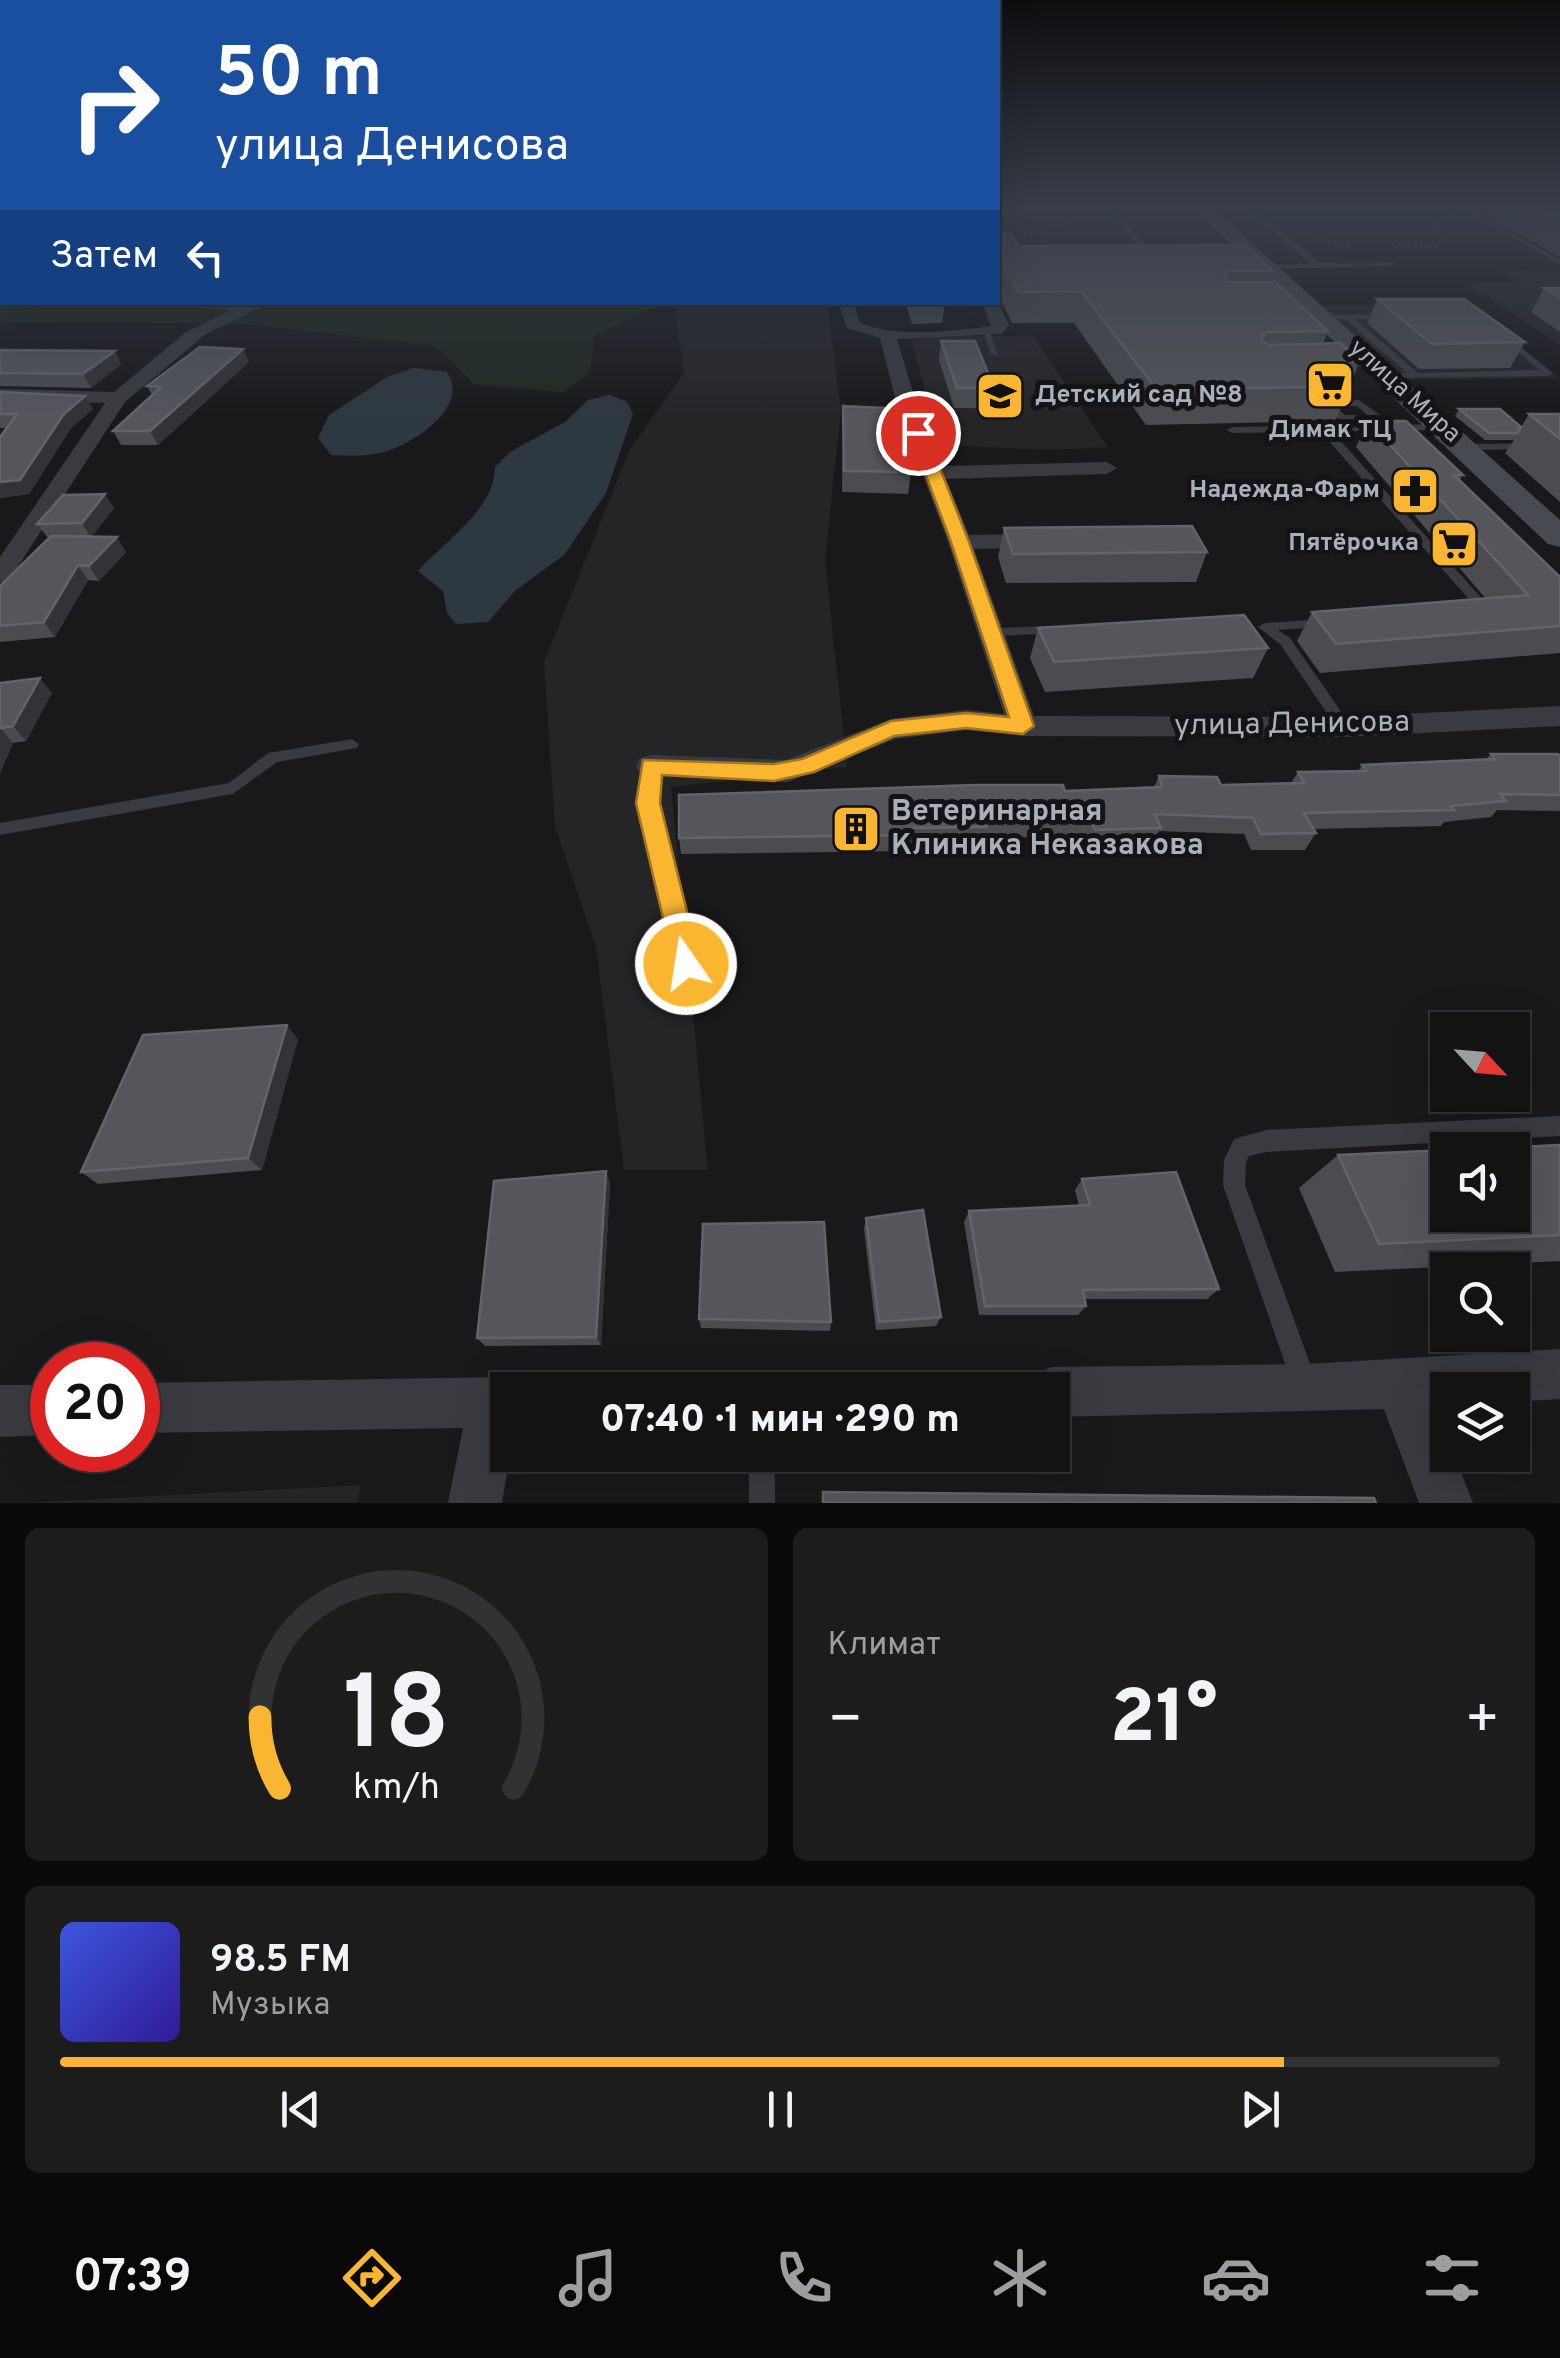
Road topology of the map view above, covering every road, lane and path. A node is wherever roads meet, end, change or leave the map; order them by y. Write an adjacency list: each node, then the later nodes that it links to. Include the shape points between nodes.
1 (1272, 279): 7 (street, улица Мира)
2 (190, 305): 6 (lane)
3 (254, 305): 6 (street)
4 (847, 305): 10 (street, via 853,325)
5 (991, 305): 9 (street, via 1001,326)
6 (240, 309): 16 (street, via 191,337)
7 (1318, 313): 8 (lane); 13 (street, улица Мира); 14 (lane)
8 (1406, 316)
9 (977, 332): 10 (street, via 943,323); 12 (lane)
10 (887, 333): 27 (street)
11 (1499, 333): 14 (lane, via 1549,373)
12 (995, 354)
13 (1377, 372): 14 (lane); 18 (street, улица Мира)
14 (1416, 376)
15 (0, 396): 16 (street)
16 (118, 398): 29 (street)
17 (1372, 414): 20 (lane)
18 (1443, 427): 20 (lane); 24 (street, улица Мира)
19 (1340, 428): 20 (lane); 21 (lane); 34 (lane, via 1331,437 1483,610)
20 (1395, 428)
21 (1232, 430)
22 (1532, 446): 23 (lane); 24 (lane); 25 (lane)
23 (1560, 446)
24 (1464, 447): 30 (street, улица Мира)
25 (1560, 456)
26 (1107, 468): 27 (street)
27 (934, 473): 32 (street)
28 (0, 536): 29 (street)
29 (27, 537): 33 (street)
30 (1560, 537)
31 (1074, 541): 32 (street)
32 (960, 542): 39 (street)
33 (0, 575)
34 (1460, 615)
35 (1250, 621): 37 (lane)
36 (1343, 622): 37 (lane)
37 (1265, 626): 42 (lane, via 1285,641)
38 (1072, 629): 39 (lane)
39 (992, 632): 41 (street)
40 (1560, 716): 42 (street, улица Денисова)
41 (1023, 726): 42 (street, улица Денисова); 44 (street, улица Денисова, via 966,720 891,728 806,766 774,772)
42 (1344, 727)
43 (352, 744): 45 (lane, via 273,757 233,788)
44 (651, 766): 46 (lane, via 648,803)
45 (0, 829)
46 (686, 964)
47 (1560, 1126): 50 (lane, via 1242,1147 1234,1185)
48 (1560, 1374): 49 (street)
49 (1398, 1382): 50 (street); 60 (street)
50 (1306, 1389): 51 (street)
51 (1070, 1392)
52 (490, 1402): 53 (street)
53 (160, 1408)
54 (0, 1410): 55 (street)
55 (30, 1410)
56 (490, 1445): 58 (street)
57 (762, 1472): 59 (lane)
58 (475, 1503)
59 (762, 1503)
60 (1446, 1503)

